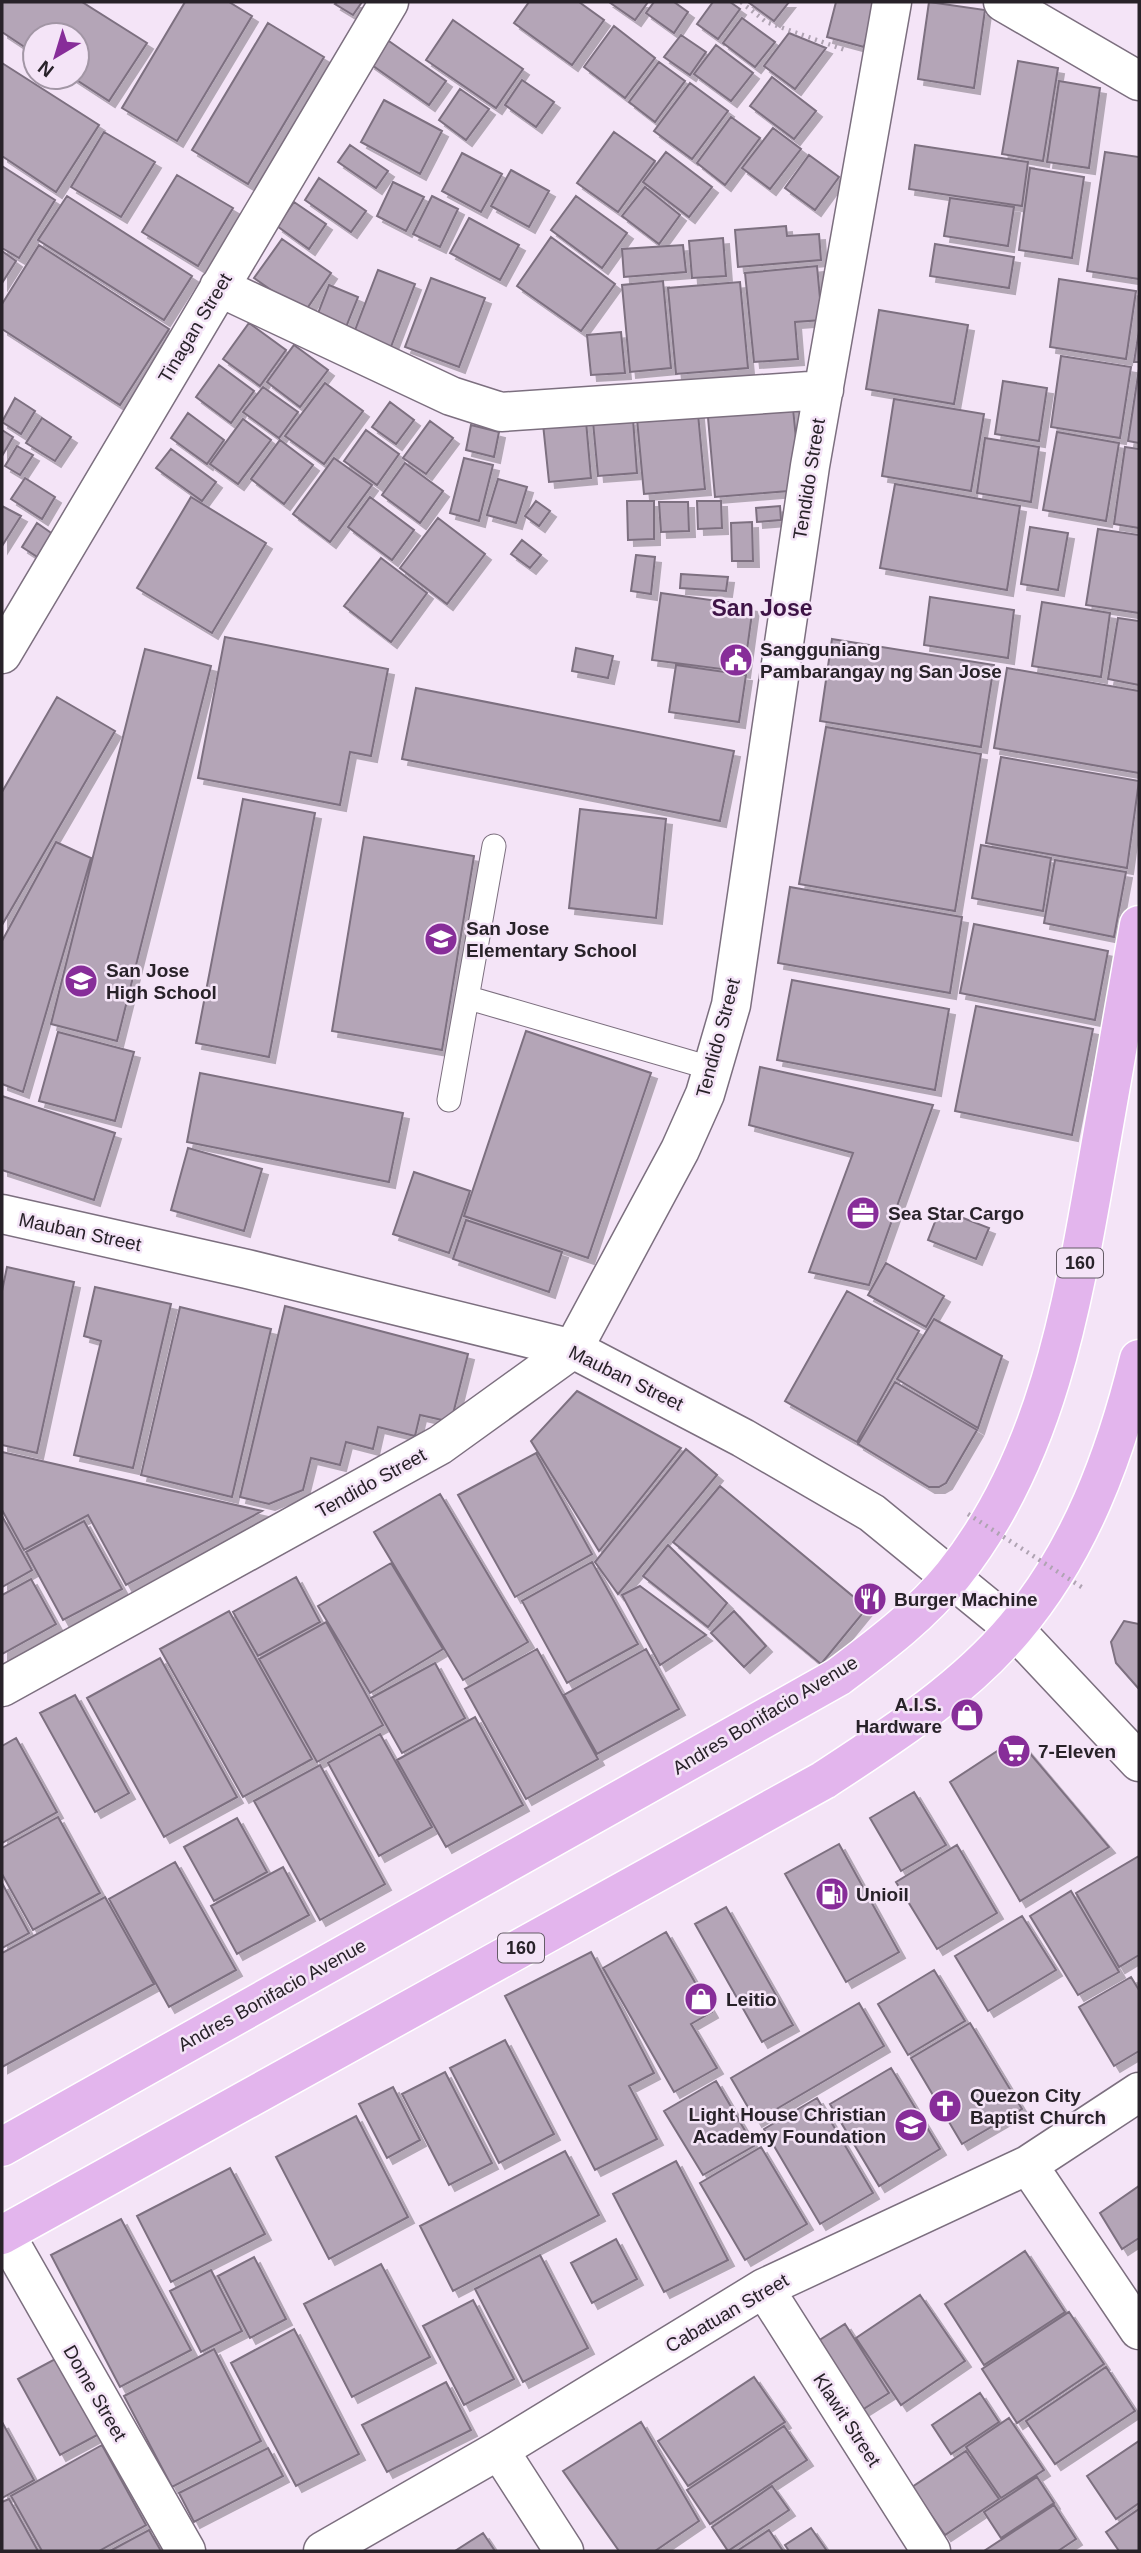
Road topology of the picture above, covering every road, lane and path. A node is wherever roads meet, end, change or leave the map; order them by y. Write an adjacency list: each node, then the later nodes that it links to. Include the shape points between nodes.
1 (389, 2): 7 (street, Tinagan Street)
2 (741, 2): 5 (path, via 766,22)
3 (892, 2): 5 (street, Tendido Street)
4 (1003, 2): 6 (street)
5 (883, 63): 8 (street, Tendido Street)
6 (1139, 81)
7 (219, 287): 8 (street, via 429,387 501,412); 9 (street, Tinagan Street)
8 (824, 390): 13 (street, Tendido Street, via 731,1005)
9 (2, 654)
10 (494, 846): 12 (lane)
11 (1139, 925): 19 (main road, Andres Bonifacio Avenue / 160, via 1077,1281 1049,1393 996,1511)
12 (469, 998): 13 (lane); 14 (lane)
13 (714, 1069): 16 (street, Tendido Street, via 680,1150)
14 (449, 1100)
15 (2, 1214): 16 (street, Mauban Street)
16 (573, 1349): 19 (street, Mauban Street, via 743,1438 872,1513); 22 (street, Tendido Street, via 440,1445)
17 (1139, 1359): 21 (main road, 160, via 1124,1422 1089,1511 1050,1582)
18 (968, 1514): 20 (path, bridge)
19 (952, 1577): 21 (street, Mauban Street); 25 (main road, Andres Bonifacio Avenue / 160, via 906,1625 838,1677)
20 (1083, 1588)
21 (1014, 1629): 23 (street, Mauban Street); 27 (main road, 160, via 929,1709 824,1780)
22 (2, 1687)
23 (1139, 1762)
24 (1139, 2092): 26 (street, Cabatuan Street)
25 (2, 2147)
26 (1028, 2165): 28 (street, Cabatuan Street); 29 (street)
27 (3, 2235): 31 (street, Dome Street)
28 (764, 2288): 30 (street, Cabatuan Street); 34 (street, Klawit Street)
29 (1139, 2330)
30 (499, 2449): 32 (street, Cabatuan Street); 33 (street)
31 (186, 2551)
32 (323, 2551)
33 (564, 2551)
34 (931, 2551)

